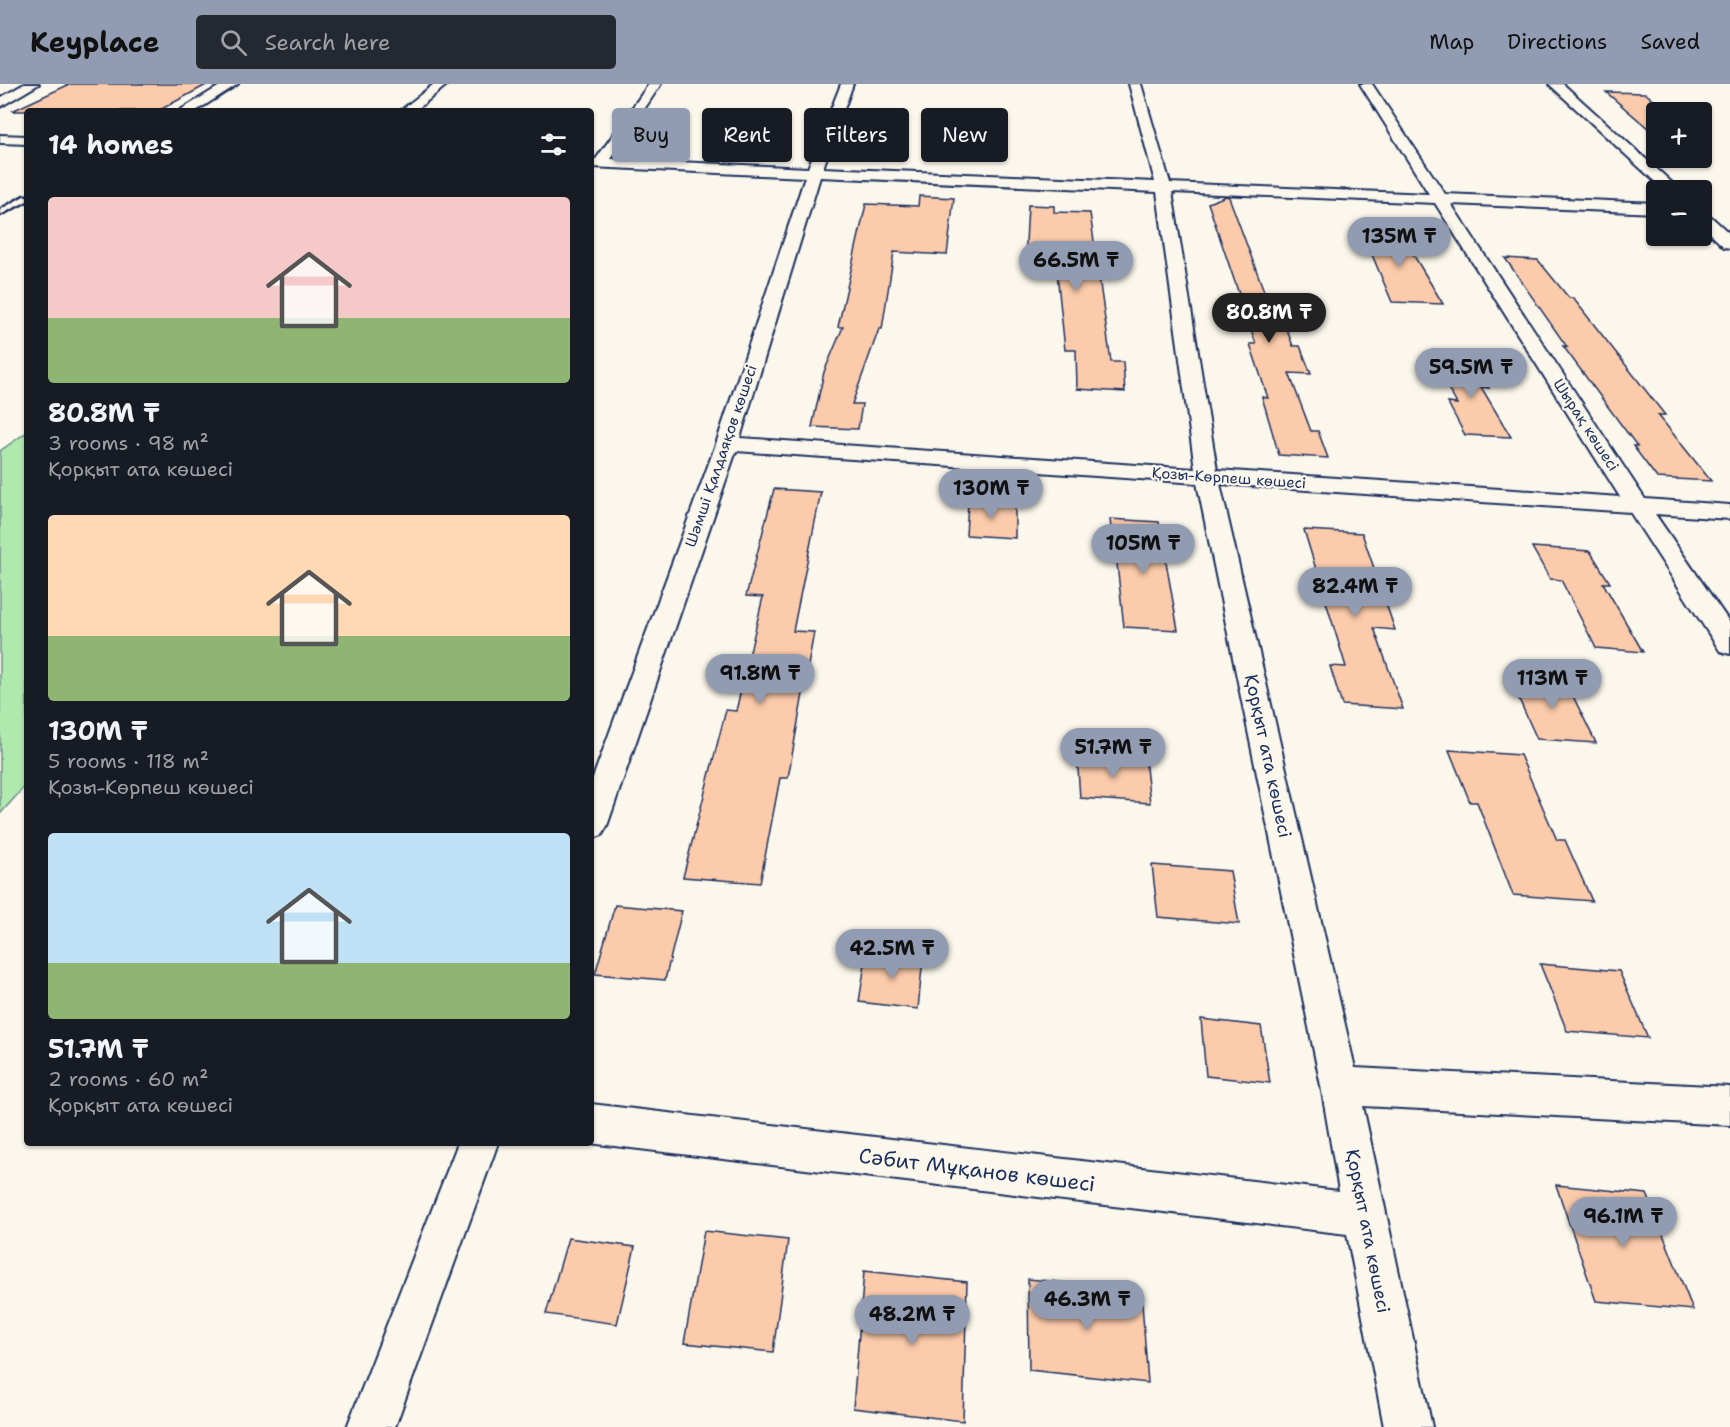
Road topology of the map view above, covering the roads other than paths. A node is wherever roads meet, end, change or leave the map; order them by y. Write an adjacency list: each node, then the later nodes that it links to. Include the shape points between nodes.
1 (33, 84): 9 (street)
2 (232, 84): 10 (street)
3 (442, 84): 11 (street)
4 (655, 84): 14 (street)
5 (847, 84): 15 (street, Шәмші Қалдаяқов көшесі)
6 (1135, 84): 17 (street, Қорқыт ата көшесі)
7 (1366, 84): 18 (street, Шырақ көшесі)
8 (1555, 84): 16 (street)
9 (0, 103)
10 (191, 108)
11 (411, 108)
12 (0, 139): 13 (street)
13 (24, 140)
14 (596, 164): 15 (street)
15 (814, 171): 17 (street); 26 (street, Шәмші Қалдаяқов көшесі)
16 (1662, 180)
17 (1164, 188): 18 (street); 27 (street, Қорқыт ата көшесі)
18 (1442, 199): 20 (street); 28 (street, Шырақ көшесі)
19 (24, 200): 23 (lane)
20 (1646, 208)
21 (1712, 210): 22 (street)
22 (1720, 210)
23 (0, 213)
24 (1712, 226): 25 (street)
25 (1730, 243)
26 (727, 444): 27 (street, Қозы-Көрпеш көшесі); 31 (street, Шәмші Қалдаяқов көшесі)
27 (1207, 476): 28 (street, Қозы-Көрпеш көшесі); 32 (street, Қорқыт ата көшесі)
28 (1637, 505): 29 (street, Қозы-Көрпеш көшесі); 30 (street, Шырақ көшесі)
29 (1730, 512)
30 (1730, 644)
31 (594, 818)
32 (1340, 1086): 33 (street); 36 (street, Қорқыт ата көшесі)
33 (1730, 1106)
34 (594, 1124): 36 (street, Сәбит Мұқанов көшесі)
35 (477, 1146): 37 (street)
36 (1364, 1215): 38 (street, Қорқыт ата көшесі)
37 (371, 1427)
38 (1408, 1427)

